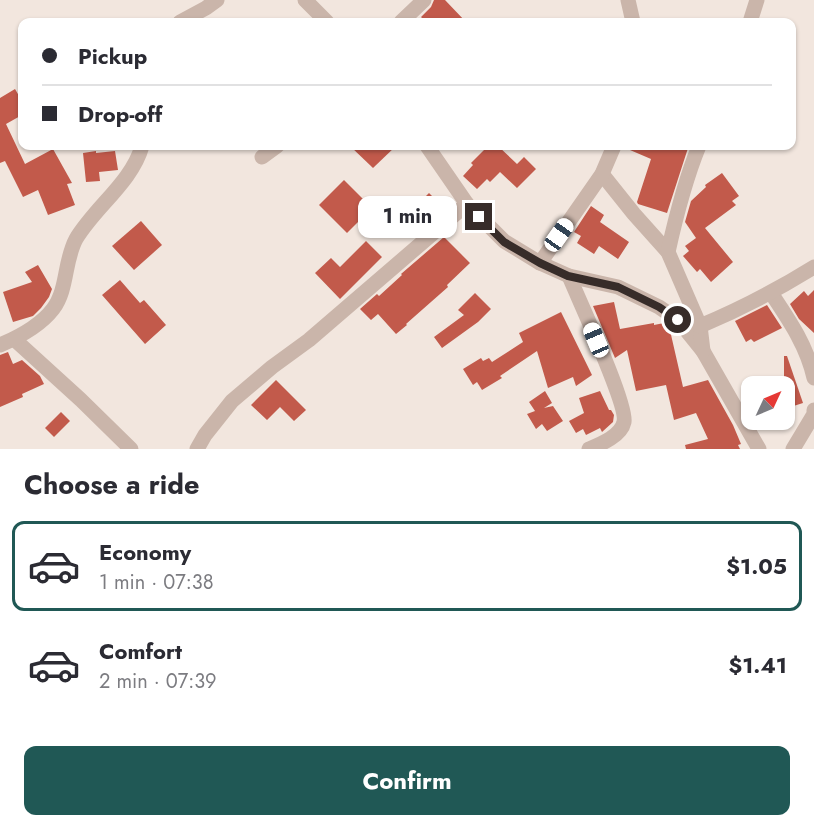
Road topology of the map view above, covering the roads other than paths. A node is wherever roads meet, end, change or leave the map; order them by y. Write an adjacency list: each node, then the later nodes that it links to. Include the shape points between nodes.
1 (216, 0): 6 (street)
2 (304, 0): 7 (street)
3 (424, 0): 8 (street)
4 (628, 0): 9 (street)
5 (757, 0): 10 (street)
6 (187, 18)
7 (323, 18)
8 (405, 18)
9 (632, 18)
10 (751, 18)
11 (140, 150): 25 (street, via 135,164 73,244 66,277 51,312)
12 (272, 150): 16 (street)
13 (430, 150): 18 (street)
14 (612, 150): 17 (street)
15 (697, 150): 19 (street, via 675,216)
16 (262, 157)
17 (602, 174): 19 (street); 20 (street)
18 (467, 204): 20 (street, via 504,242); 30 (street, via 232,401)
19 (668, 252): 24 (street)
20 (540, 263): 22 (street)
21 (814, 267): 23 (street)
22 (568, 276): 26 (street, via 618,287 659,307 678,320); 31 (street, via 624,411 624,422 616,434)
23 (771, 293): 24 (street); 27 (street, via 798,335)
24 (700, 326): 26 (street)
25 (7, 342): 29 (street, via 81,400)
26 (703, 351): 32 (street)
27 (814, 378)
28 (814, 410): 33 (street)
29 (131, 449)
30 (197, 449)
31 (589, 449)
32 (759, 449)
33 (793, 449)

